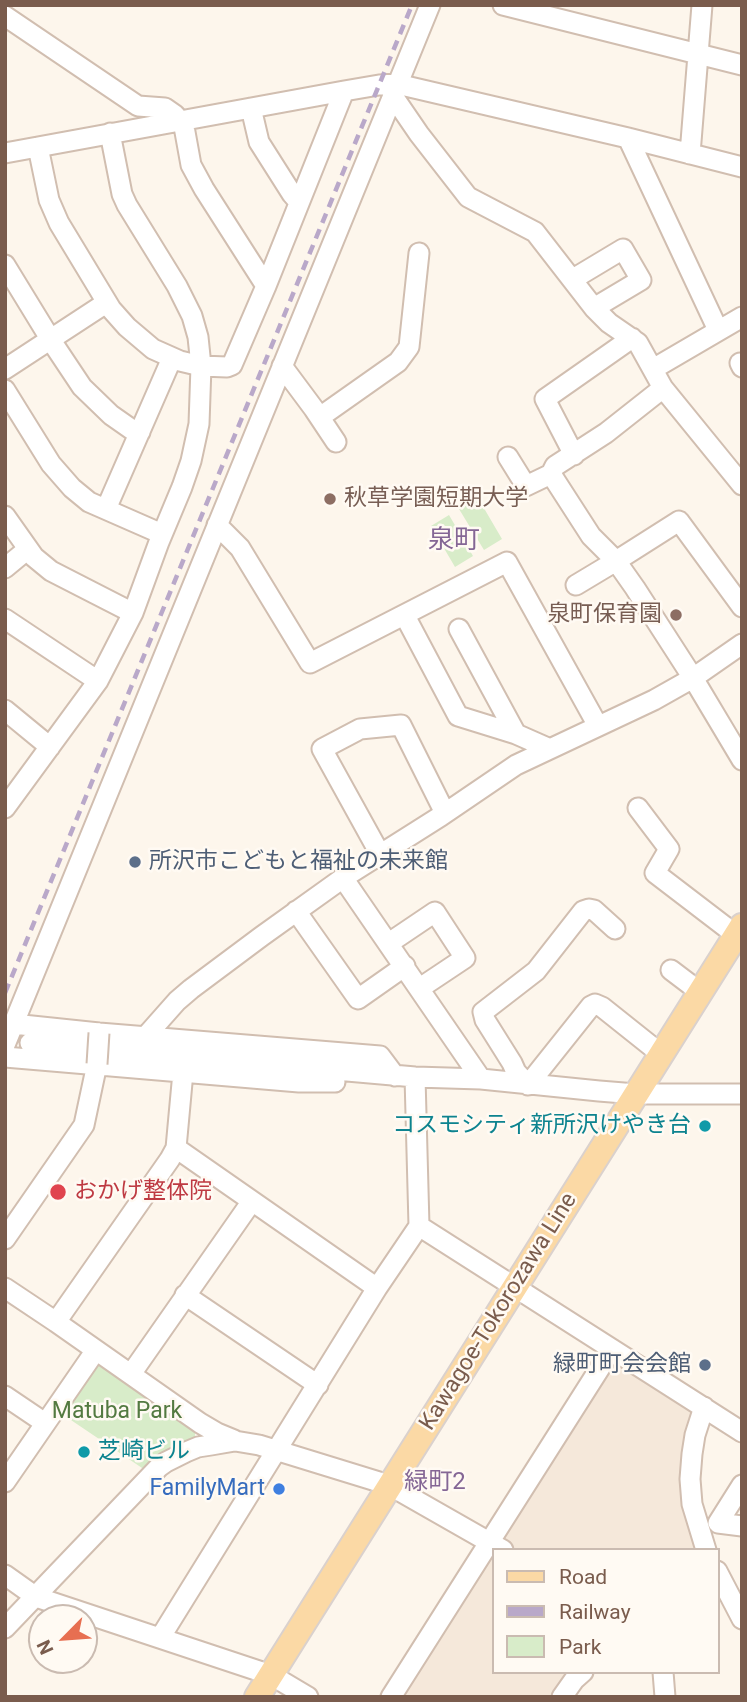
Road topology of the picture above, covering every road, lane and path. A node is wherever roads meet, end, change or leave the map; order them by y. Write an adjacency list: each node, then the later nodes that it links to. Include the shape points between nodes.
1 (430, 5): 7 (street)
2 (503, 5): 5 (street)
3 (702, 5): 5 (street)
4 (5, 16): 11 (street, via 138,106 165,108 175,115)
5 (699, 54): 6 (street); 16 (street)
6 (742, 65)
7 (395, 90): 8 (street, via 379,85); 13 (street); 21 (street, via 419,134 468,197 535,232); 31 (street)
8 (344, 91): 9 (street); 18 (street)
9 (251, 108): 10 (street); 18 (street, via 259,142)
10 (183, 121): 11 (street); 22 (street, via 191,165)
11 (163, 123): 12 (street)
12 (110, 133): 14 (street); 30 (street, via 122,194 188,307)
13 (628, 138): 16 (street); 26 (street)
14 (38, 147): 15 (street); 23 (street, via 49,200 59,223)
15 (5, 153)
16 (690, 154): 17 (street)
17 (742, 167)
18 (299, 202): 22 (street)
19 (419, 253): 36 (street, via 409,347 398,362)
20 (5, 265): 28 (street)
21 (573, 279): 24 (street); 24 (street, via 624,249 641,280)
22 (266, 286): 30 (street, via 232,365)
23 (106, 303): 28 (street); 29 (street, via 144,342)
24 (594, 308): 27 (street)
25 (742, 317): 26 (street)
26 (718, 330): 33 (street)
27 (632, 338): 33 (street); 39 (street, via 545,398)
28 (51, 339): 32 (street); 37 (street, via 89,395)
29 (172, 358): 30 (street); 37 (street)
30 (201, 366): 46 (street, via 193,454)
31 (282, 366): 36 (street); 45 (street)
32 (5, 369)
33 (653, 369): 34 (street)
34 (663, 388): 39 (street); 42 (street)
35 (5, 390): 43 (street, via 51,464 89,502)
36 (320, 417): 38 (street)
37 (140, 432): 43 (street)
38 (336, 442)
39 (574, 455): 41 (street, via 555,466)
40 (508, 457): 41 (street, via 526,486)
41 (551, 474): 48 (street, via 591,536)
42 (742, 485)
43 (106, 509): 46 (street)
44 (5, 516): 47 (street)
45 (217, 525): 53 (street, via 240,548 310,663); 78 (street)
46 (162, 534): 52 (street)
47 (28, 549): 49 (street); 52 (street, via 51,571)
48 (616, 561): 50 (street); 51 (street, via 679,521); 57 (street)
49 (5, 568)
50 (576, 585)
51 (742, 607)
52 (133, 613): 58 (street)
53 (405, 616): 60 (street, via 507,562); 61 (street, via 458,716)
54 (5, 619): 58 (street)
55 (459, 629): 61 (street)
56 (742, 644): 57 (street)
57 (692, 678): 60 (street); 64 (street)
58 (98, 681): 62 (street)
59 (5, 709): 62 (street)
60 (598, 726): 63 (street)
61 (516, 734): 63 (street)
62 (50, 747): 65 (street)
63 (550, 749): 67 (street, via 516,765)
64 (742, 760)
65 (9, 796)
66 (638, 808): 72 (street, via 669,849 655,873)
67 (445, 813): 68 (street); 68 (street, via 401,725 360,729 322,749)
68 (380, 854): 69 (street)
69 (343, 878): 70 (street); 73 (street)
70 (296, 911): 74 (street, via 358,999); 80 (street, via 191,989)
71 (615, 929): 89 (street, via 594,910 583,911 536,971 483,1012)
72 (739, 930): 77 (main road, Kawagoe-Tokorozawa Line)
73 (389, 943): 74 (street); 76 (street, via 435,912 465,958)
74 (405, 966): 76 (street)
75 (671, 970): 77 (street)
76 (420, 988): 88 (street)
77 (700, 992): 83 (main road, Kawagoe-Tokorozawa Line)
78 (13, 1024): 79 (street); 82 (street)
79 (99, 1033): 80 (street); 85 (street, bridge)
80 (146, 1036): 87 (street, via 380,1056)
81 (30, 1043): 87 (street)
82 (5, 1045)
83 (661, 1054): 89 (street, via 595,1004); 90 (main road, Kawagoe-Tokorozawa Line)
84 (5, 1057): 85 (street)
85 (97, 1064): 86 (street); 95 (street, via 85,1125)
86 (183, 1072): 87 (street, via 299,1082); 92 (street)
87 (405, 1077): 88 (street); 94 (street)
88 (481, 1079): 89 (street)
89 (528, 1085): 90 (street)
90 (636, 1094): 91 (street); 98 (main road, Kawagoe-Tokorozawa Line)
91 (742, 1094)
92 (176, 1148): 93 (street); 100 (street)
93 (252, 1201): 97 (street); 99 (street)
94 (419, 1226): 97 (street); 98 (street)
95 (5, 1239)
96 (5, 1288): 100 (street)
97 (377, 1288): 104 (street)
98 (515, 1288): 101 (street); 112 (main road, Kawagoe-Tokorozawa Line)
99 (185, 1295): 103 (street); 104 (street)
100 (56, 1322): 102 (street)
101 (612, 1349): 106 (street); 115 (street)
102 (96, 1350): 103 (street); 107 (street)
103 (131, 1374): 109 (street, via 200,1423)
104 (318, 1385): 110 (street)
105 (5, 1396): 107 (street)
106 (704, 1407): 108 (street); 116 (street, via 690,1479)
107 (45, 1423): 111 (street)
108 (742, 1432)
109 (235, 1441): 110 (street); 120 (street, via 198,1447 166,1462)
110 (277, 1450): 112 (street); 124 (street)
111 (5, 1482)
112 (389, 1485): 115 (street); 127 (main road, Kawagoe-Tokorozawa Line)
113 (742, 1485): 114 (street, via 719,1524)
114 (742, 1526)
115 (496, 1546)
116 (705, 1548)
117 (491, 1553): 130 (street)
118 (5, 1575): 120 (street)
119 (719, 1575): 121 (street)
120 (36, 1597): 123 (street); 124 (street)
121 (730, 1597): 122 (street)
122 (742, 1619)
123 (5, 1628)
124 (160, 1638): 127 (street)
125 (581, 1674): 131 (street)
126 (663, 1674): 132 (street)
127 (271, 1675): 128 (main road, Kawagoe-Tokorozawa Line); 129 (street)
128 (257, 1697)
129 (308, 1697)
130 (391, 1697)
131 (562, 1697)
132 (665, 1697)

